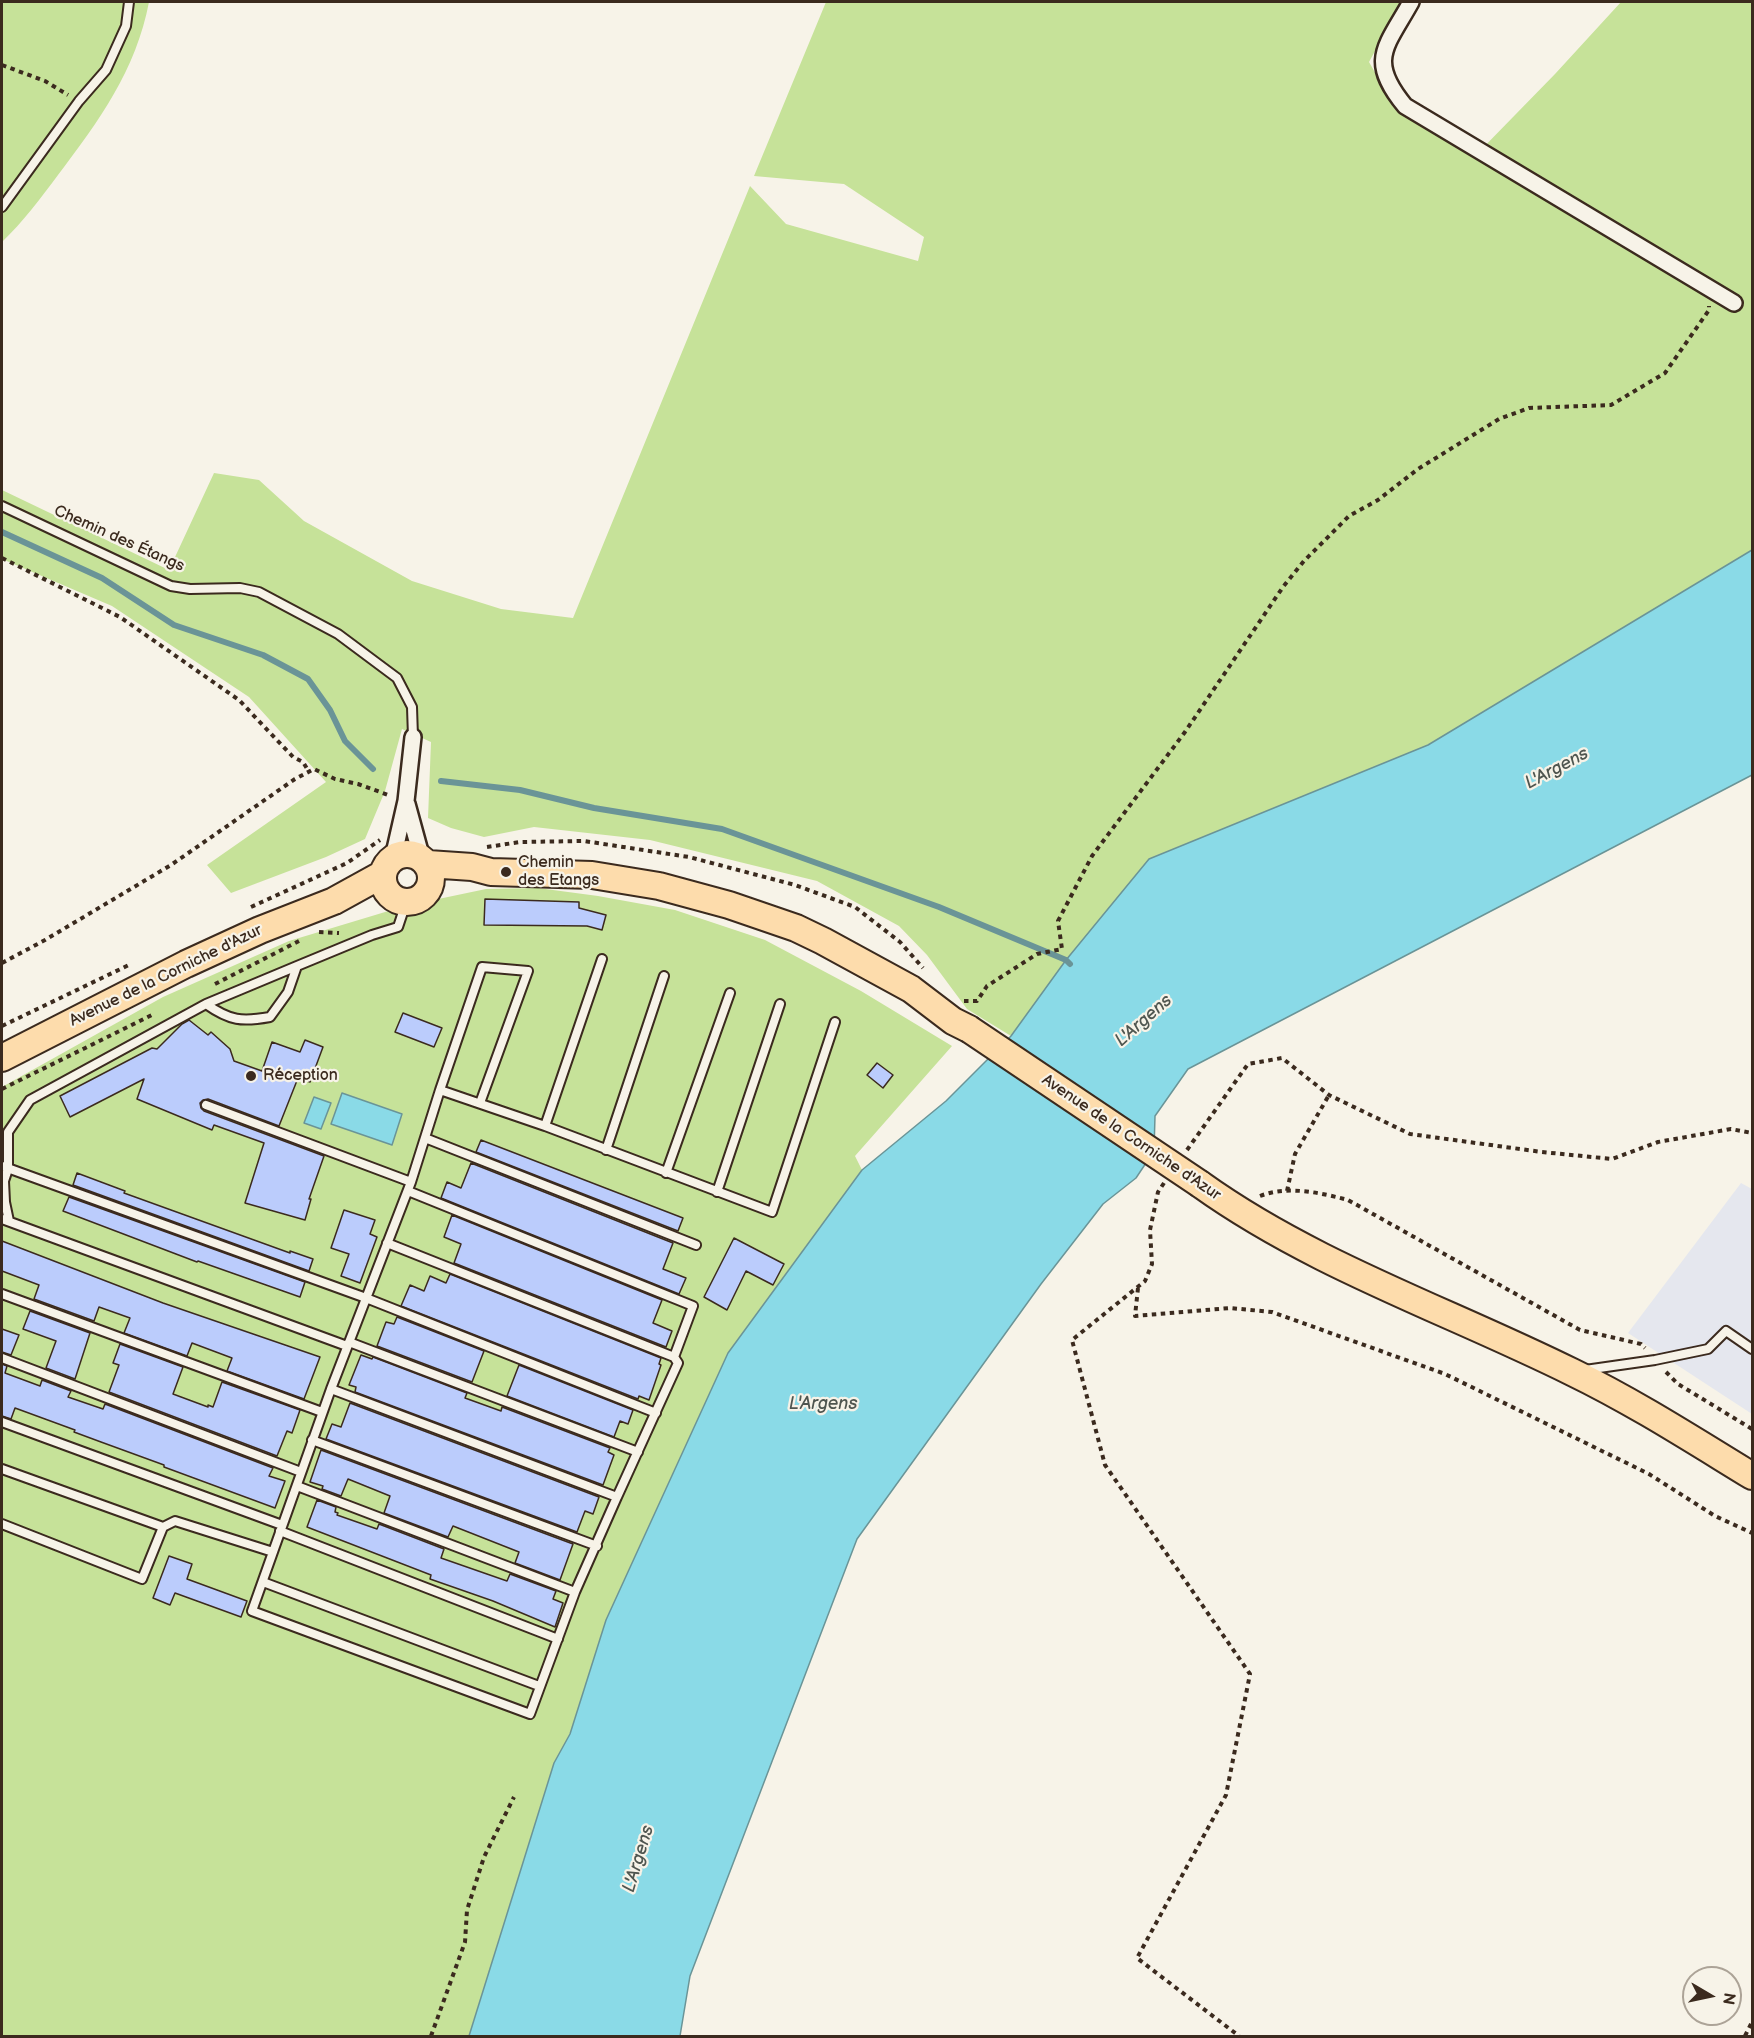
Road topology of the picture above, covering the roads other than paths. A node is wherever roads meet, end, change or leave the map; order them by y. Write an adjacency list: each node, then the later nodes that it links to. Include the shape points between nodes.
1 (129, 2): 3 (lane, via 126,26 106,70)
2 (1411, 2): 4 (street, via 1382,59 1384,76 1405,106)
3 (2, 207)
4 (1734, 303)
5 (2, 506): 6 (lane, Chemin des Étangs, via 171,586 259,592 338,634 397,678 412,707)
6 (414, 737): 7 (street, Chemin des Étangs)
7 (406, 793): 8 (street, Chemin des Étangs); 9 (street, Chemin des Étangs)
8 (425, 861): 9 (main road, via 408,854); 10 (main road, Avenue de la Corniche d'Azur); 11 (main road, via 432,878)
9 (388, 866): 11 (main road, via 385,888); 12 (main road, Avenue de la Corniche d'Azur)
10 (491, 872): 11 (main road, Avenue de la Corniche d'Azur); 41 (main road, Avenue de la Corniche d'Azur, bridge, via 592,875 659,886 729,905 823,940 911,989 1233,1208 1316,1254)
11 (409, 898): 12 (main road, Avenue de la Corniche d'Azur); 14 (lane, via 398,927)
12 (334, 901): 20 (main road, Avenue de la Corniche d'Azur, via 207,954)
13 (602, 959): 24 (lane)
14 (297, 966): 17 (lane); 17 (lane, via 288,992 270,1017 247,1021 221,1015)
15 (664, 976): 26 (lane)
16 (730, 993): 28 (lane)
17 (206, 1004): 27 (lane, via 30,1100 8,1132)
18 (780, 1004): 31 (lane)
19 (835, 1022): 31 (lane, via 772,1212)
20 (2, 1058)
21 (440, 1090): 22 (lane); 22 (lane, via 482,967 528,971); 25 (lane)
22 (480, 1103): 24 (lane)
23 (206, 1106): 29 (lane)
24 (545, 1126): 26 (lane)
25 (425, 1138): 29 (lane); 34 (lane)
26 (606, 1150): 28 (lane)
27 (5, 1168): 32 (lane); 36 (lane)
28 (666, 1173): 31 (lane)
29 (411, 1182): 30 (lane)
30 (408, 1191): 33 (lane); 39 (lane, via 693,1306)
31 (717, 1192)
32 (5, 1220): 37 (lane)
33 (387, 1243): 36 (lane); 39 (lane)
34 (696, 1245)
35 (2, 1294): 43 (lane)
36 (366, 1298): 37 (lane); 44 (lane)
37 (348, 1344): 42 (lane); 47 (lane)
38 (1752, 1349): 41 (lane, via 1726,1331 1708,1349)
39 (674, 1357): 44 (lane, via 678,1363)
40 (2, 1358): 49 (lane)
41 (1571, 1371): 50 (main road, Avenue de la Corniche d'Azur)
42 (331, 1389): 43 (lane); 52 (lane)
43 (322, 1412): 46 (lane)
44 (656, 1413): 47 (lane)
45 (2, 1422): 55 (lane)
46 (312, 1440): 49 (lane); 56 (lane)
47 (638, 1452): 52 (lane)
48 (2, 1468): 54 (lane)
49 (302, 1472): 51 (lane)
50 (1752, 1476)
51 (297, 1486): 55 (lane); 59 (lane)
52 (617, 1497): 56 (lane)
53 (2, 1524): 54 (lane, via 142,1579)
54 (163, 1527): 57 (lane, via 175,1521)
55 (281, 1528): 57 (lane); 60 (lane)
56 (597, 1546): 59 (lane)
57 (273, 1552): 58 (lane)
58 (263, 1582): 61 (lane); 61 (lane, via 252,1611 530,1714)
59 (575, 1592): 60 (lane)
60 (558, 1639): 61 (lane)
61 (539, 1686)

